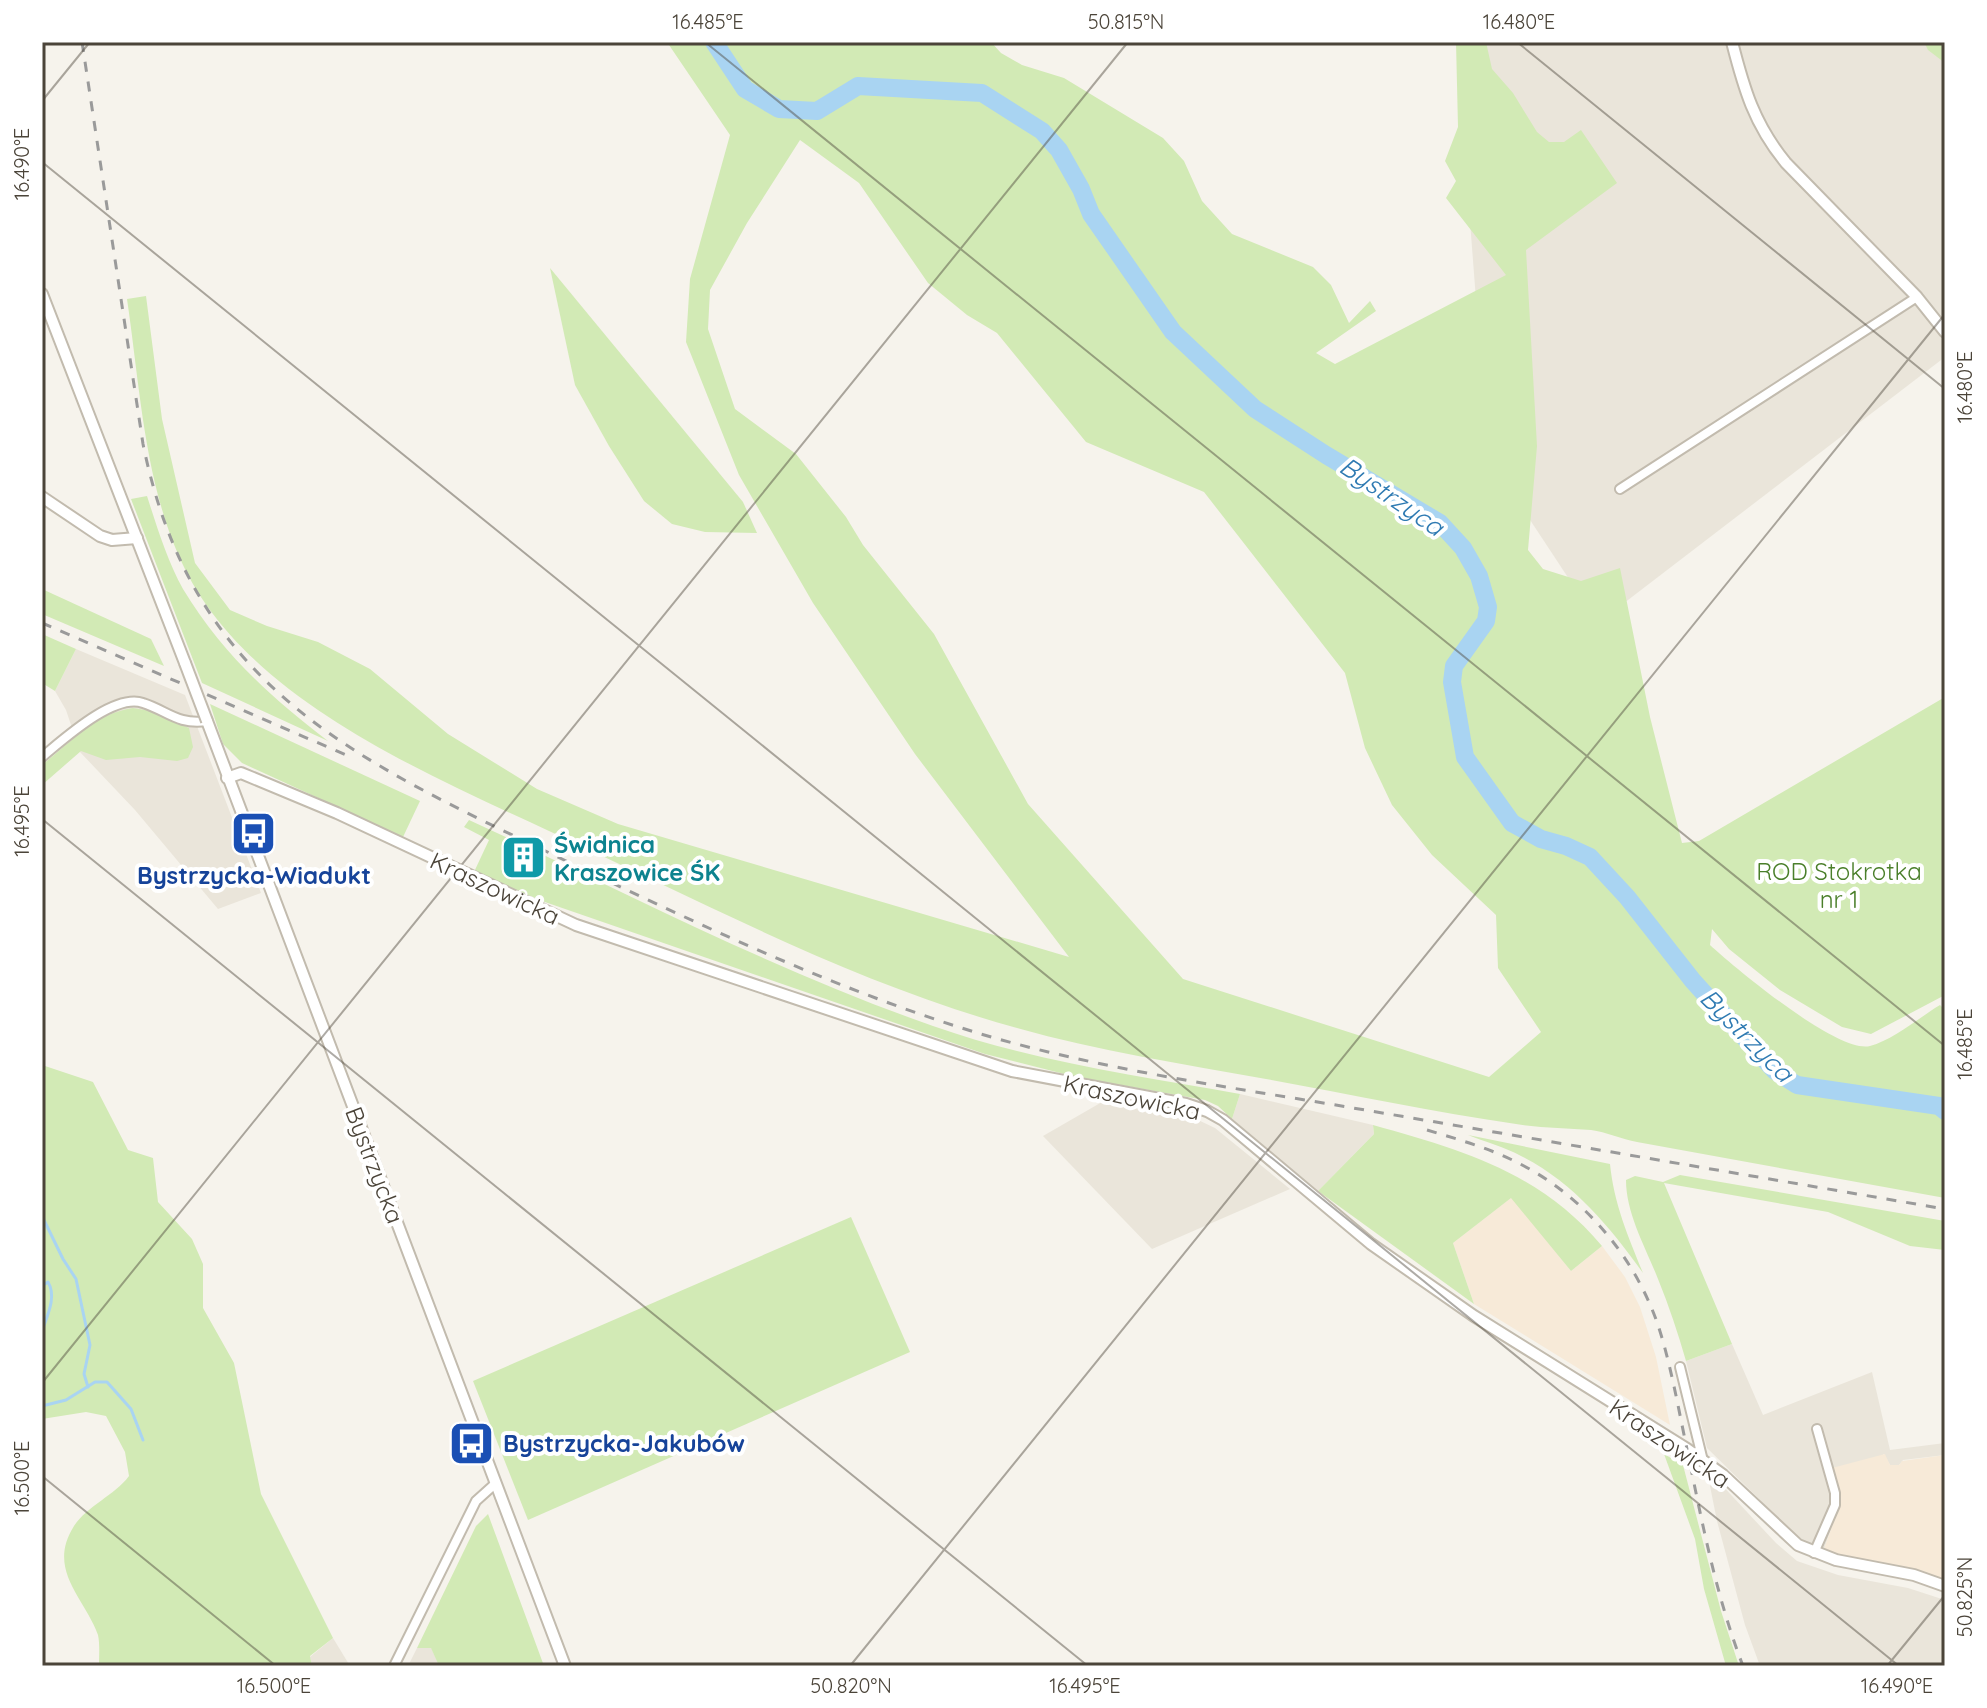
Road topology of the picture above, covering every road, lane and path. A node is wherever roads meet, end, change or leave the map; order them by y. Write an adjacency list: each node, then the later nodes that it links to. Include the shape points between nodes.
1 (1732, 42): 3 (street, via 1746,96 1769,143)
2 (42, 294): 7 (street, Bystrzycka)
3 (1917, 297): 4 (street); 5 (street)
4 (1945, 332)
5 (1620, 489)
6 (42, 497): 7 (street, via 100,536)
7 (137, 538): 8 (street, Bystrzycka, bridge)
8 (207, 721): 9 (street, via 184,722 127,701 87,722); 10 (street, Bystrzycka)
9 (42, 757)
10 (227, 778): 13 (street, Kraszowicka, via 241,773 296,796 576,925 1012,1071 1207,1111 1386,1255); 14 (street, Bystrzycka)
11 (1680, 1367): 13 (street)
12 (1817, 1429): 15 (street, via 1835,1505)
13 (1703, 1461): 15 (street, Kraszowicka, via 1783,1534)
14 (496, 1483): 17 (street, via 476,1501); 18 (street, Bystrzycka)
15 (1814, 1553): 16 (street, Kraszowicka)
16 (1945, 1586)
17 (394, 1666)
18 (565, 1666)

